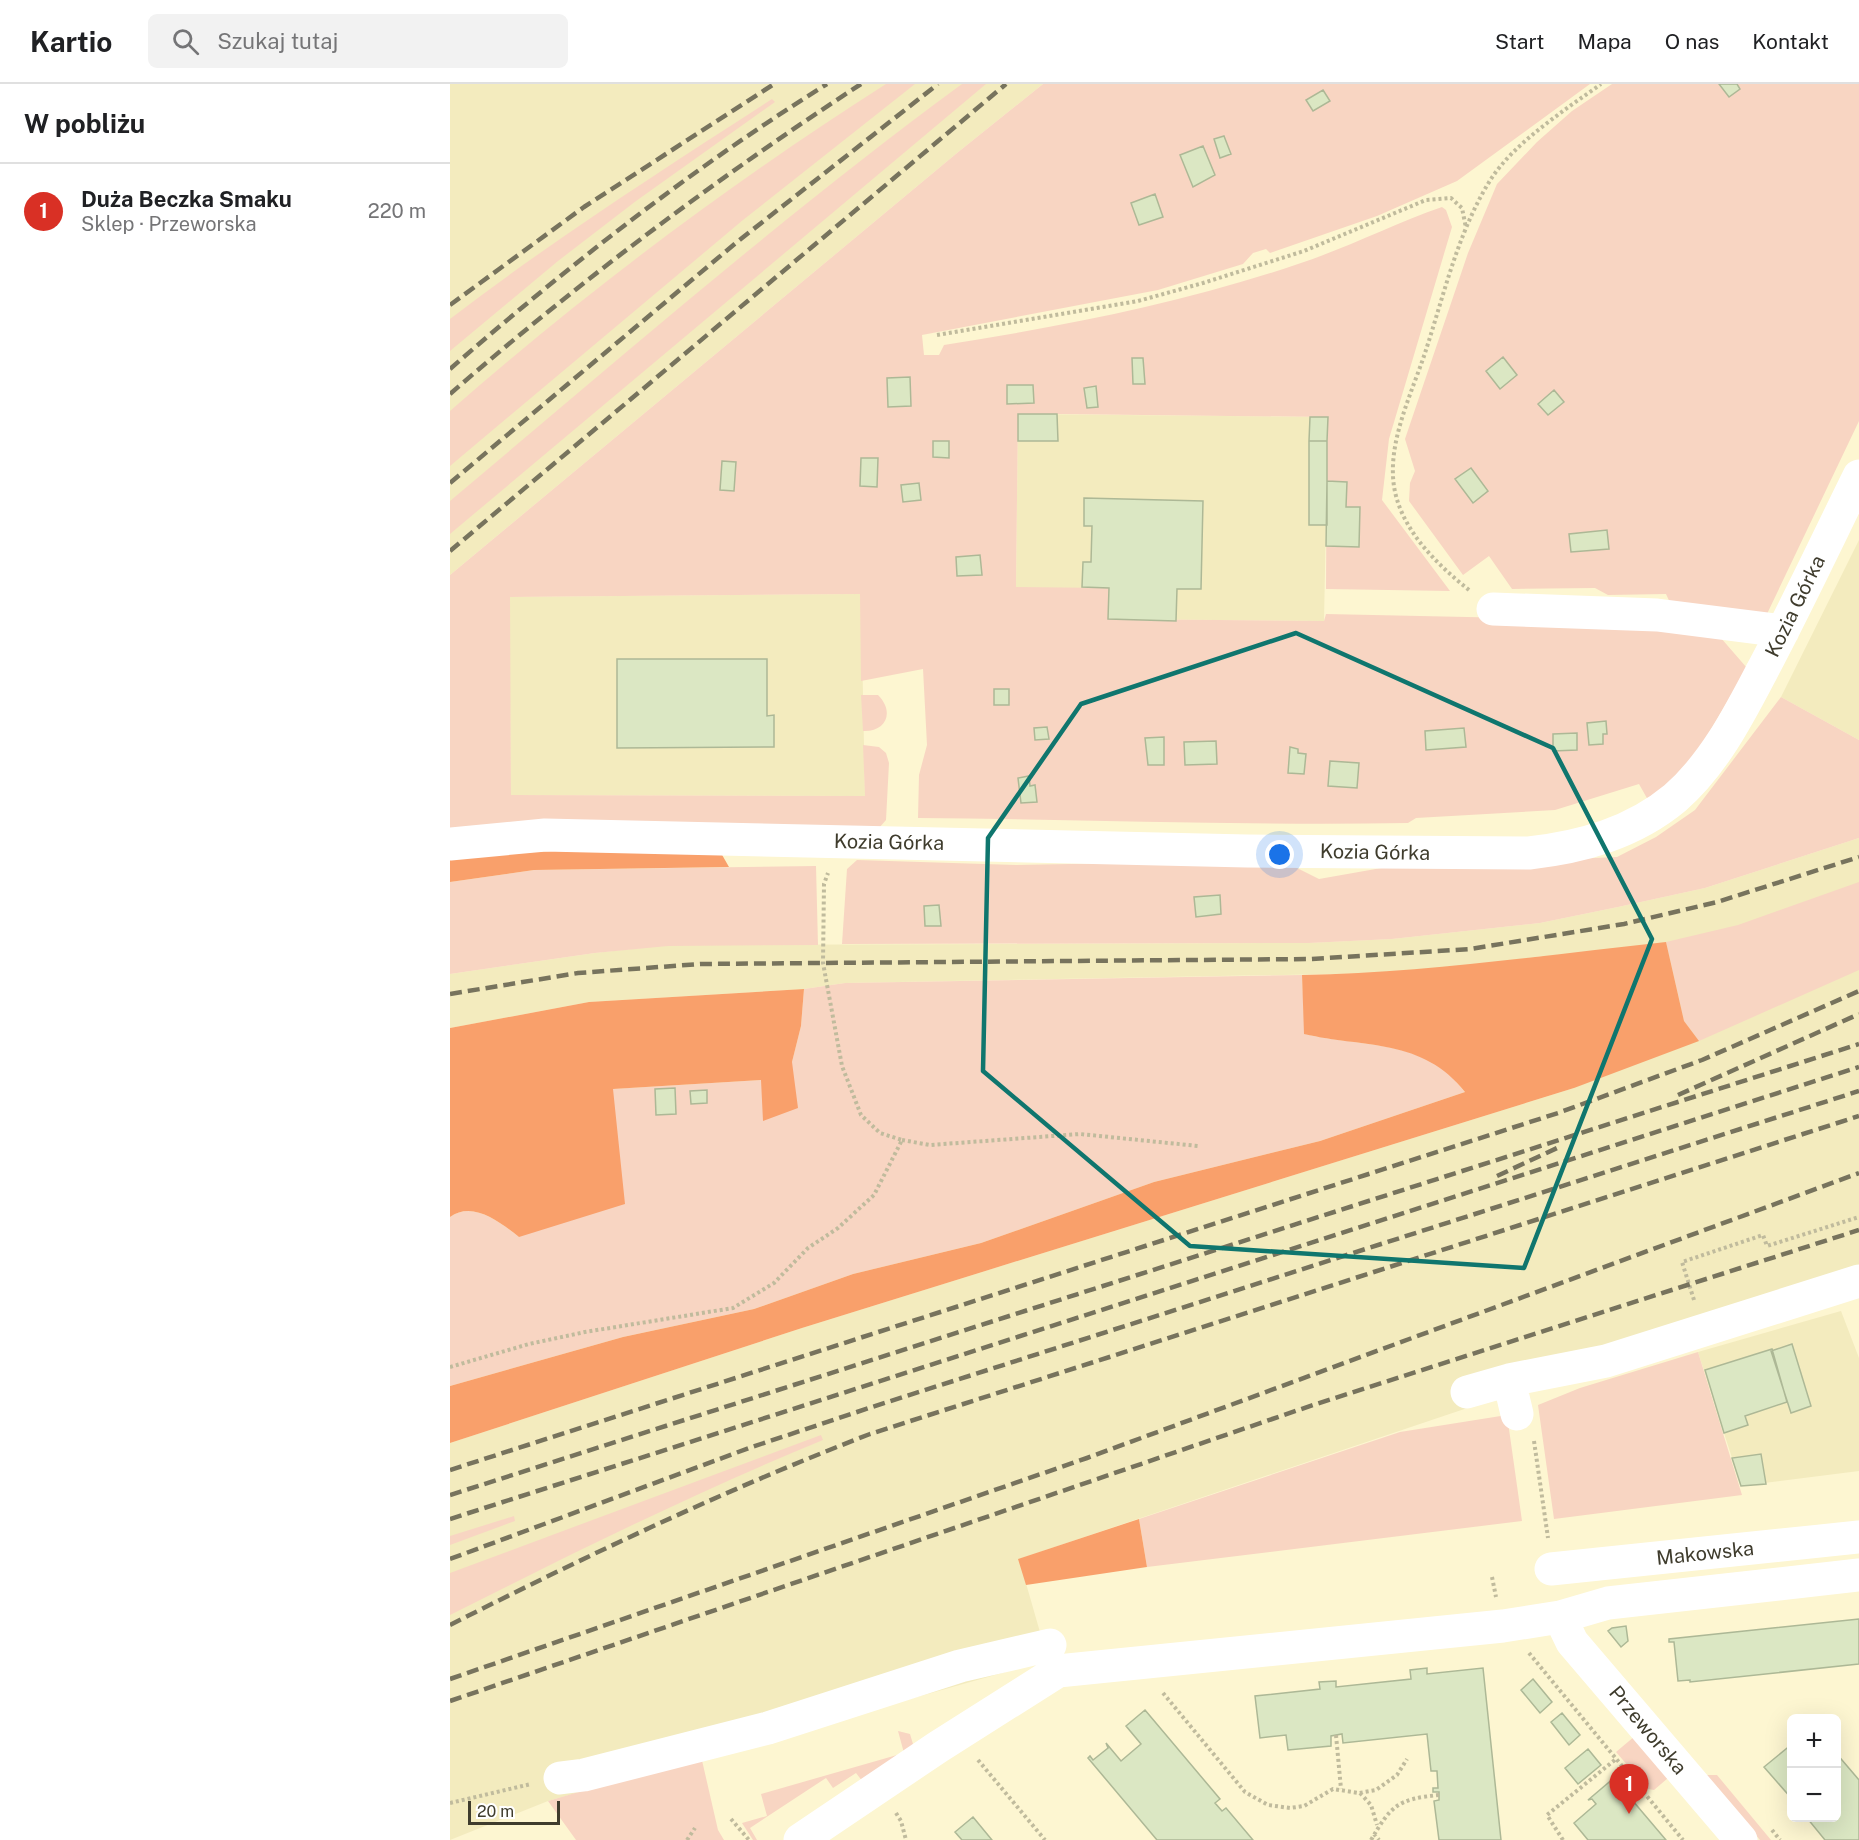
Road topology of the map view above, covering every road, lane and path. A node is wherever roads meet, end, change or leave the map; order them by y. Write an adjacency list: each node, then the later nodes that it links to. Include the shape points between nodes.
1 (1601, 84): 2 (path, via 1512,156 1492,178)
2 (1466, 228): 3 (path, via 1462,208 1451,198 1426,200 1304,250 1138,301); 5 (path, via 1397,437 1393,477 1400,510 1419,543 1449,574)
3 (937, 335)
4 (1859, 476): 6 (street, Kozia Górka)
5 (1493, 609): 6 (street, via 1657,615)
6 (1783, 631): 7 (street, Kozia Górka, via 1735,722 1675,797 1609,837 1569,848 1517,853)
7 (840, 841): 8 (street, Kozia Górka, via 545,835); 9 (path, via 824,884 823,963 842,1066 861,1115 880,1133)
8 (450, 844)
9 (902, 1140): 10 (path, via 930,1145 1080,1134); 14 (path, via 874,1195 838,1228 808,1248 774,1283 733,1308 585,1332)
10 (1198, 1146)
11 (1859, 1217): 13 (path, via 1767,1246 1763,1235 1682,1262)
12 (1859, 1281): 15 (street, via 1606,1361)
13 (1697, 1308)
14 (450, 1367)
15 (1509, 1380): 16 (street); 17 (street)
16 (1467, 1392)
17 (1525, 1426): 19 (path)
18 (1859, 1537): 19 (street, Makowska)
19 (1551, 1569)
20 (1859, 1575): 21 (street, via 1608,1603)
21 (1560, 1617): 41 (street, via 1058,1671); 48 (street, Przeworska, via 1572,1642)
22 (1050, 1645): 29 (street, via 960,1666 768,1728 584,1776)
23 (1524, 1648): 27 (path)
24 (1161, 1691): 30 (path, via 1251,1797 1268,1805 1290,1808 1304,1806 1328,1791)
25 (1336, 1735): 30 (path)
26 (1407, 1759): 31 (path, via 1383,1787)
27 (1616, 1759): 46 (path, via 1547,1815); 47 (path)
28 (985, 1769): 43 (path)
29 (560, 1778): 33 (path)
30 (1341, 1789): 31 (path)
31 (1359, 1793): 36 (path, via 1371,1805)
32 (1439, 1795): 36 (path, via 1411,1798 1399,1804)
33 (450, 1803)
34 (731, 1819): 40 (path)
35 (901, 1821): 42 (path)
36 (1377, 1826): 38 (path)
37 (695, 1828): 39 (path)
38 (1374, 1834): 44 (path); 45 (path)
39 (687, 1840)
40 (749, 1840)
41 (800, 1840)
42 (906, 1840)
43 (1045, 1840)
44 (1371, 1840)
45 (1379, 1840)
46 (1563, 1840)
47 (1683, 1840)
48 (1741, 1840)

